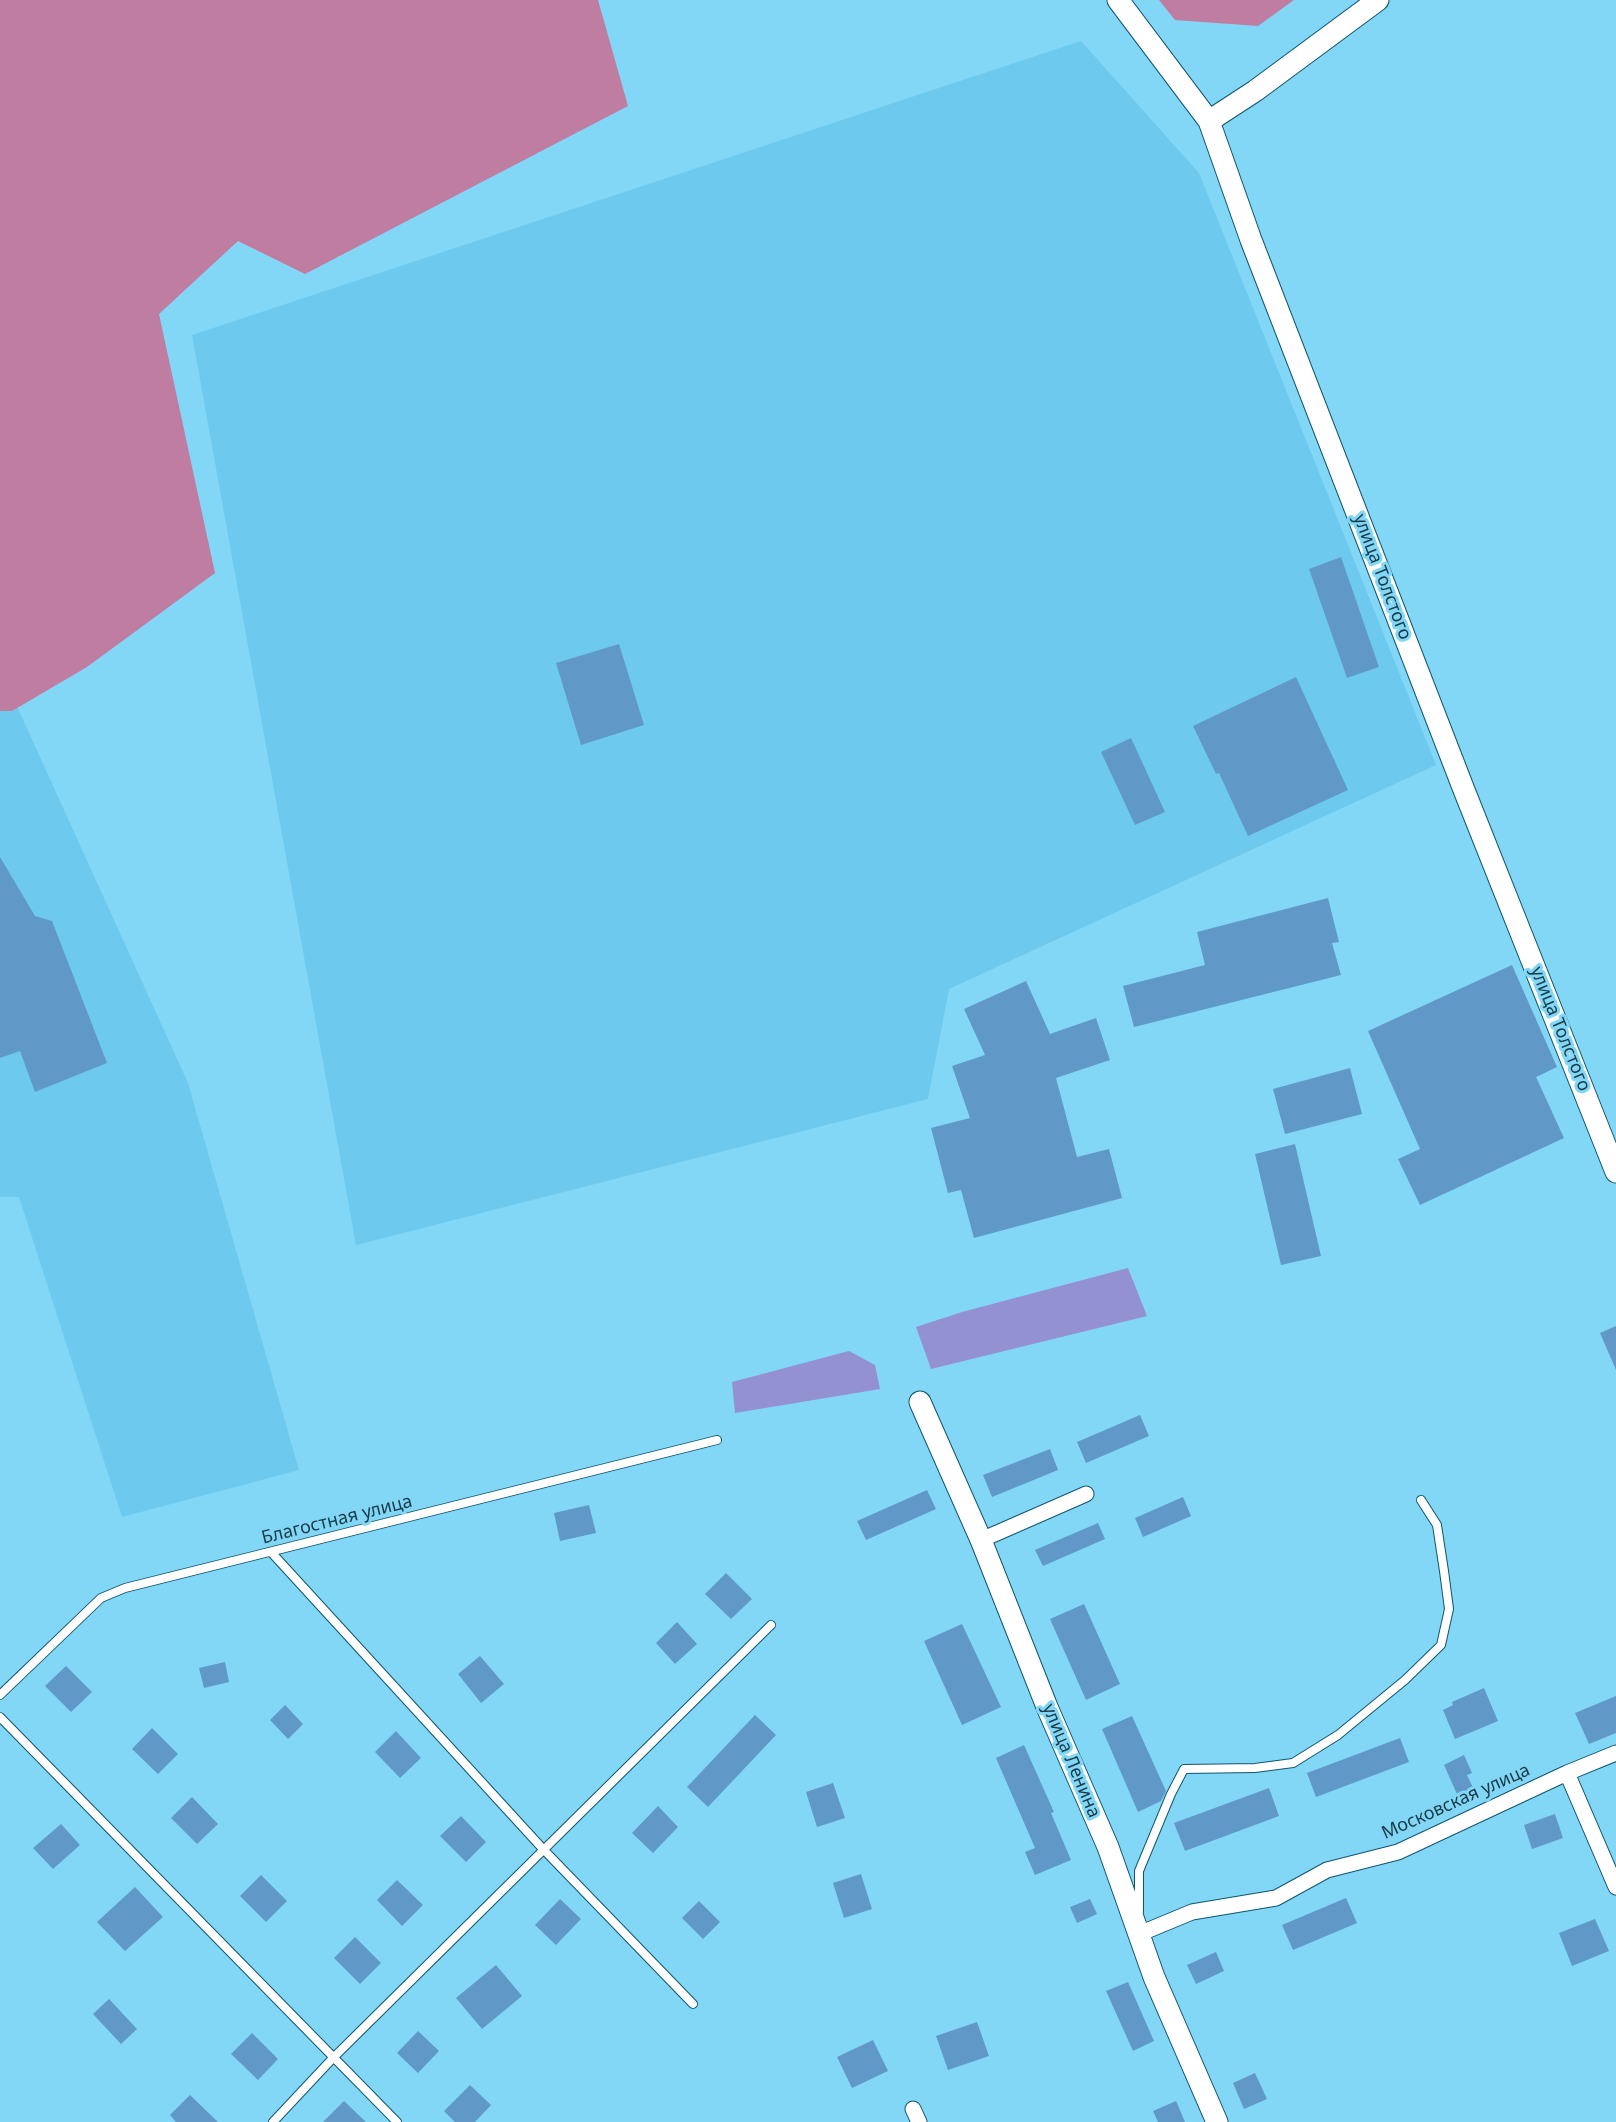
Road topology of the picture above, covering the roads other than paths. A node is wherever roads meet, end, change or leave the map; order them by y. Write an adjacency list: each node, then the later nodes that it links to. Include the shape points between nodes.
1 (1119, 0): 3 (street, улица Толстого)
2 (1378, 0): 3 (street, via 1255,92)
3 (1209, 121): 4 (street, улица Толстого, via 1251,240)
4 (1616, 1172)
5 (920, 1402): 9 (street, улица Ленина)
6 (717, 1440): 10 (lane, Благостная улица)
7 (1086, 1494): 9 (street)
8 (1421, 1500): 18 (lane, via 1437,1526 1444,1570 1449,1609 1441,1645 1338,1735 1293,1763 1184,1769 1139,1871)
9 (981, 1540): 18 (street, улица Ленина, via 1108,1847)
10 (271, 1552): 12 (lane, Благостная улица, via 125,1588 101,1598); 16 (lane)
11 (771, 1625): 16 (lane)
12 (0, 1695)
13 (0, 1717): 20 (lane)
14 (1616, 1753): 15 (street, Московская улица)
15 (1567, 1773): 17 (street); 18 (street, Московская улица, via 1398,1852 1327,1869 1276,1898 1192,1912)
16 (543, 1849): 19 (lane); 20 (lane)
17 (1616, 1887)
18 (1139, 1934): 23 (street, улица Ленина)
19 (693, 2004)
20 (333, 2058): 21 (lane); 22 (lane)
21 (273, 2122)
22 (397, 2122)
23 (1217, 2122)

